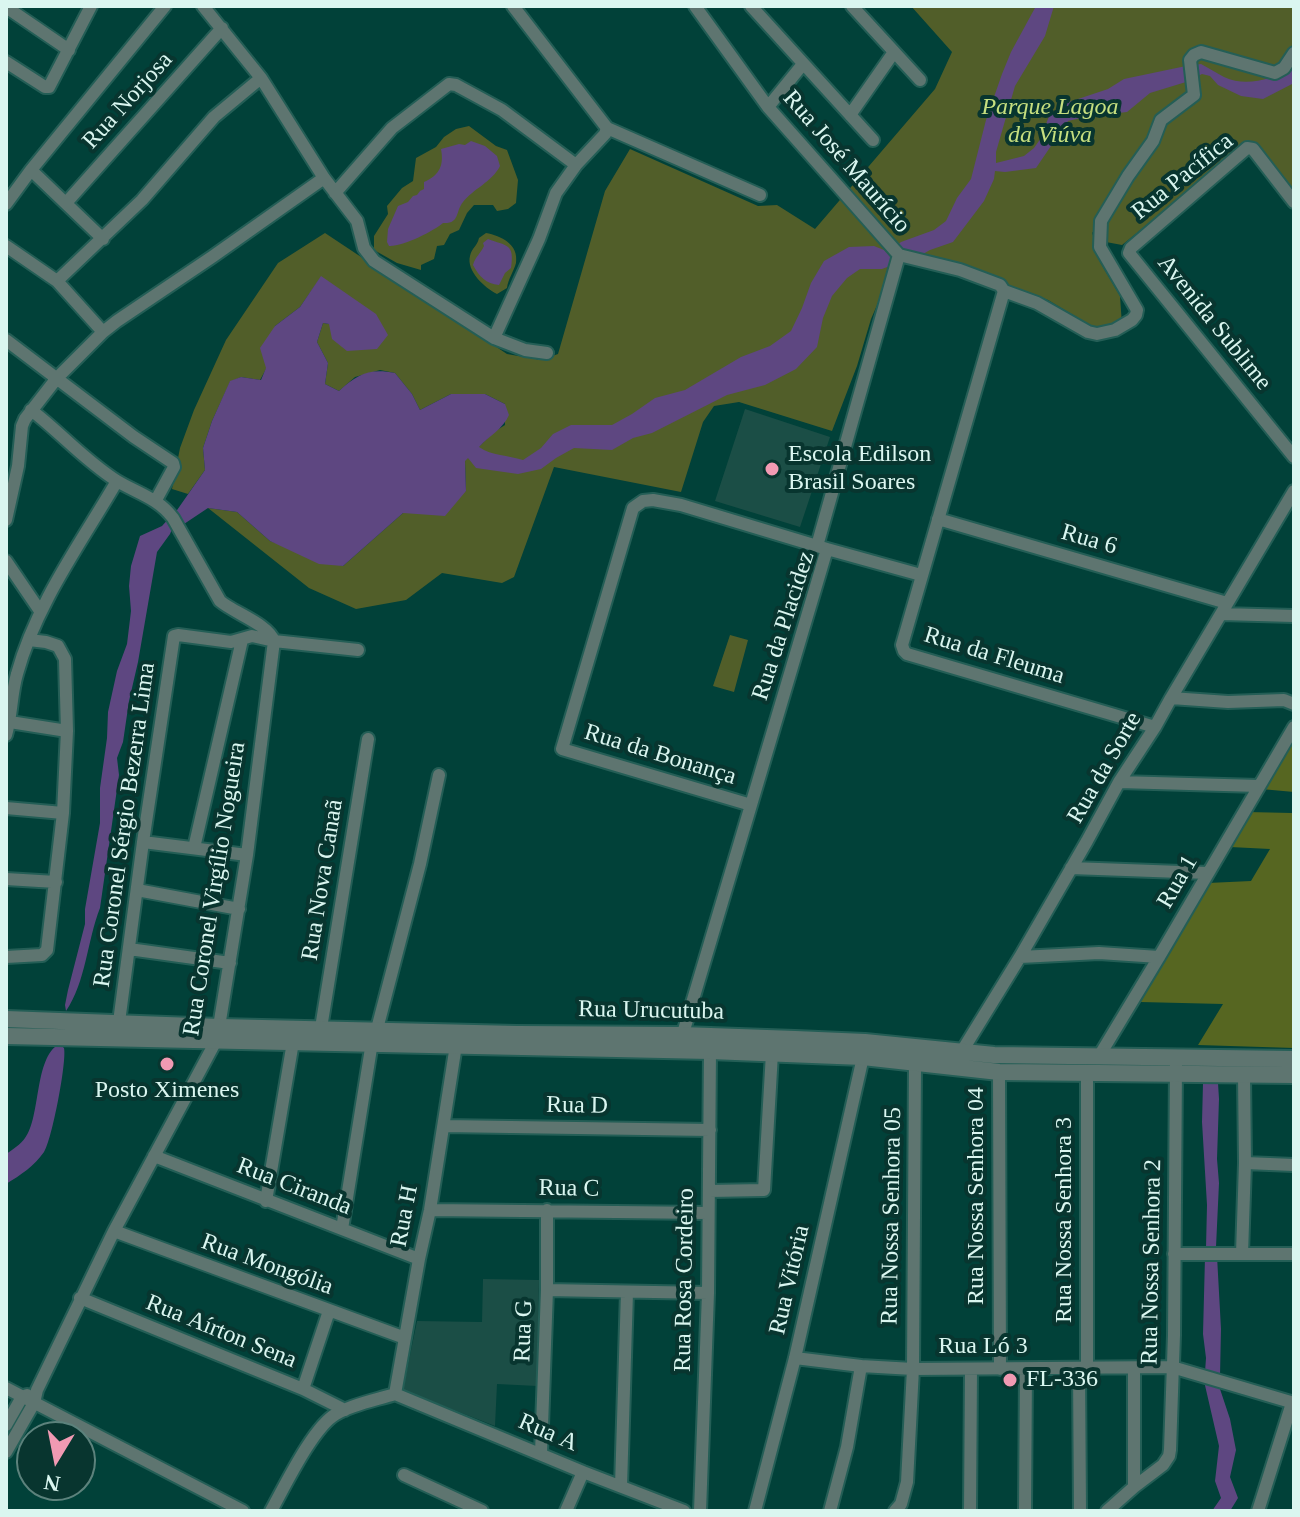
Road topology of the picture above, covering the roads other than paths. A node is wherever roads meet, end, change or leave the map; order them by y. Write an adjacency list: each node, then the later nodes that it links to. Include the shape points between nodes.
1 (91, 6): 10 (street)
2 (165, 6): 22 (street)
3 (203, 6): 9 (street)
4 (514, 6): 19 (street)
5 (695, 6): 17 (street, Rua José Maurício)
6 (751, 6): 14 (street)
7 (852, 6): 11 (street)
8 (6, 7): 10 (street)
9 (222, 28): 15 (street); 27 (street, Rua Norjosa)
10 (69, 50): 13 (street, via 48,87)
11 (894, 52): 16 (street); 18 (street)
12 (1294, 53): 34 (street, Rua José Maurício, via 1275,73 1201,52 1190,60 1194,95 1161,120 1100,225 1100,247 1137,310 1132,320 1105,333 1088,332)
13 (6, 62)
14 (803, 64): 17 (street); 18 (street)
15 (261, 78): 23 (street); 29 (street, via 214,117)
16 (920, 80)
17 (768, 107): 32 (street, Rua José Maurício)
18 (850, 115): 20 (street)
19 (607, 128): 21 (street); 25 (street)
20 (873, 140)
21 (576, 165): 24 (street, via 502,110 449,84 392,128); 36 (street, via 556,193)
22 (31, 170): 27 (street); 28 (street)
23 (324, 178): 24 (street); 35 (street)
24 (335, 193): 36 (street, via 357,221 368,255)
25 (760, 195)
26 (1294, 202): 31 (street, Rua Pacífica, via 1247,148)
27 (66, 203): 29 (street)
28 (6, 204)
29 (103, 239): 33 (street)
30 (6, 246): 33 (street)
31 (1130, 254): 43 (street, Avenida Sublime)
32 (899, 255): 34 (street, Rua José Maurício, via 960,270); 49 (street)
33 (57, 281): 35 (street)
34 (1004, 291): 47 (street, Rua da Fleuma)
35 (103, 332): 39 (street)
36 (494, 338): 38 (street)
37 (6, 340): 39 (street)
38 (547, 353)
39 (57, 378): 40 (street); 46 (street, via 173,463)
40 (31, 410): 42 (street); 44 (street)
41 (6, 431): 42 (street)
42 (21, 439): 48 (street)
43 (1294, 457)
44 (117, 481): 46 (street); 53 (street)
45 (1294, 491): 52 (street, Rua da Sorte)
46 (156, 500): 57 (street, via 173,518 220,601 269,632)
47 (938, 519): 51 (street, Rua da Fleuma); 52 (street, Rua 6)
48 (6, 520)
49 (822, 548): 51 (street, Rua da Placidez); 69 (street, Rua da Placidez); 69 (street, Rua da Bonança, via 681,505 653,500 637,504 562,749)
50 (6, 561): 53 (street)
51 (921, 575): 61 (street, Rua da Fleuma, via 902,645 907,654)
52 (1224, 608): 54 (street, Rua 6); 59 (street, Rua da Sorte)
53 (40, 611): 55 (street)
54 (1294, 616)
55 (29, 640): 63 (street, via 17,673); 64 (street, via 58,646 65,659)
56 (242, 640): 57 (street, via 252,636); 72 (street, Rua Coronel Sérgio Bezerra Lima, via 175,635); 73 (street)
57 (274, 641): 58 (street); 74 (street, Rua Coronel Virgílio Nogueira)
58 (358, 650)
59 (1171, 698): 60 (street); 61 (street, Rua da Sorte)
60 (1294, 704)
61 (1155, 727): 67 (street, Rua da Sorte)
62 (1294, 727): 68 (street, Rua 1)
63 (8, 729): 64 (street)
64 (67, 731): 71 (street)
65 (368, 739): 88 (street, Rua Nova Canaã)
66 (439, 775): 91 (street)
67 (1119, 782): 68 (street); 75 (street, Rua da Sorte)
68 (1259, 786): 76 (street, Rua 1)
69 (751, 805): 94 (street, Rua da Bonança)
70 (6, 808): 71 (street)
71 (63, 813): 78 (street)
72 (143, 842): 73 (street); 79 (street, Rua Coronel Sérgio Bezerra Lima)
73 (194, 848): 74 (street)
74 (247, 855): 80 (street, Rua Coronel Virgílio Nogueira)
75 (1071, 868): 76 (street); 83 (street, Rua da Sorte)
76 (1208, 873): 84 (street, Rua 1)
77 (6, 879): 78 (street)
78 (56, 882): 82 (street, via 47,950 42,955)
79 (137, 890): 80 (street); 81 (street, Rua Coronel Sérgio Bezerra Lima)
80 (239, 909): 85 (street, Rua Coronel Virgílio Nogueira)
81 (129, 949): 85 (street); 87 (street, Rua Coronel Sérgio Bezerra Lima)
82 (6, 957)
83 (1020, 957): 84 (street); 101 (street, Rua da Sorte)
84 (1159, 957): 99 (street, Rua 1)
85 (230, 963): 89 (street, Rua Coronel Virgílio Nogueira)
86 (6, 1019): 87 (street, Rua Urucutuba)
87 (119, 1022): 89 (street, Rua Urucutuba)
88 (321, 1028): 89 (street, Rua Urucutuba); 91 (street, Rua Urucutuba)
89 (218, 1033): 90 (street, Rua Urucutuba); 93 (street, Rua Urucutuba); 110 (street, Rua Coronel Virgílio Nogueira)
90 (6, 1036)
91 (375, 1036): 92 (street, Rua Urucutuba); 93 (street, Rua Urucutuba); 95 (street, Rua Urucutuba); 118 (street)
92 (517, 1040): 94 (street, Rua Urucutuba); 95 (street, Rua Urucutuba)
93 (293, 1042): 114 (street)
94 (680, 1043): 96 (street, Rua Urucutuba); 101 (street, Rua Urucutuba, via 865,1042 912,1046)
95 (456, 1045): 108 (street, Rua H)
96 (710, 1051): 97 (street, Rua Urucutuba); 109 (street, Rua Rosa Cordeiro)
97 (772, 1053): 98 (street, Rua Urucutuba); 113 (street, via 764,1190)
98 (863, 1057): 102 (street, Rua Urucutuba); 130 (street, Rua Vitória)
99 (1098, 1058): 101 (street, Rua Urucutuba); 103 (street, Rua Urucutuba)
100 (1294, 1059): 103 (street, Rua Urucutuba)
101 (957, 1060): 102 (street, Rua Urucutuba); 104 (street, Rua Urucutuba)
102 (915, 1064): 134 (street, Rua Nossa Senhora 05)
103 (1176, 1066): 105 (street, Rua Urucutuba); 106 (street, Rua Urucutuba); 120 (street, Rua Nossa Senhora 2)
104 (999, 1072): 105 (street, Rua Urucutuba); 135 (street, Rua Nossa Senhora 04)
105 (1087, 1072): 137 (street, Rua Nossa Senhora 3)
106 (1244, 1075): 107 (street, Rua Urucutuba); 111 (street)
107 (1294, 1075)
108 (444, 1126): 109 (street, Rua D); 115 (street, Rua H)
109 (710, 1130): 113 (street, Rua Rosa Cordeiro)
110 (154, 1156): 114 (street, Rua Ciranda); 119 (street, Rua Coronel Virgílio Nogueira)
111 (1245, 1163): 112 (street); 121 (street)
112 (1294, 1165)
113 (709, 1191): 117 (street, Rua Rosa Cordeiro)
114 (266, 1201): 118 (street, Rua Ciranda)
115 (430, 1210): 116 (street, Rua C); 123 (street, Rua H)
116 (547, 1210): 117 (street, Rua C); 124 (street, Rua G)
117 (708, 1213): 126 (street, Rua Rosa Cordeiro)
118 (342, 1229): 123 (street, Rua Ciranda)
119 (114, 1231): 127 (street, Rua Coronel Virgílio Nogueira); 128 (street, Rua Mongólia)
120 (1174, 1254): 121 (street); 132 (street, Rua Nossa Senhora 2)
121 (1242, 1254): 122 (street)
122 (1294, 1254)
123 (419, 1259): 129 (street, Rua H)
124 (547, 1290): 125 (street); 147 (street, Rua G)
125 (627, 1292): 126 (street); 150 (street)
126 (708, 1293): 157 (street, Rua Rosa Cordeiro)
127 (80, 1298): 140 (street, Rua Aírton Sena); 142 (street, Rua Coronel Virgílio Nogueira)
128 (329, 1311): 129 (street, Rua Mongólia); 140 (street)
129 (405, 1338): 141 (street, Rua H)
130 (795, 1358): 131 (street, Rua Ló 3); 158 (street, Rua Vitória)
131 (861, 1366): 134 (street, Rua Ló 3); 159 (street)
132 (1172, 1367): 133 (street, Rua Ló 3); 143 (street, Rua Ló 3); 151 (street, Rua Nossa Senhora 2, via 1169,1456)
133 (1134, 1368): 137 (street, Rua Ló 3); 151 (street)
134 (913, 1369): 138 (street, Rua Ló 3); 160 (street, Rua Nossa Senhora 05, via 907,1482)
135 (1000, 1369): 136 (street, Rua Ló 3); 138 (street, Rua Ló 3)
136 (1026, 1369): 137 (street, Rua Ló 3); 162 (street)
137 (1083, 1369): 163 (street, Rua Nossa Senhora 3)
138 (971, 1370): 161 (street)
139 (6, 1388): 142 (street)
140 (303, 1389): 144 (street, Rua Aírton Sena)
141 (395, 1394): 144 (street); 147 (street, Rua A)
142 (31, 1397): 145 (street, Rua Coronel Virgílio Nogueira); 146 (street, Rua Coronel Virgílio Nogueira); 152 (street)
143 (1293, 1403): 165 (street)
144 (345, 1410): 153 (street, via 320,1427)
145 (6, 1425)
146 (6, 1452)
147 (541, 1453): 148 (street, Rua A)
148 (583, 1472): 150 (street, Rua A); 155 (street)
149 (404, 1475): 154 (street)
150 (621, 1486): 156 (street, Rua A)
151 (1134, 1487): 164 (street)
152 (243, 1511)
153 (271, 1511)
154 (482, 1511)
155 (566, 1511)
156 (684, 1511)
157 (700, 1511)
158 (755, 1511)
159 (830, 1511)
160 (895, 1511)
161 (970, 1511)
162 (1025, 1511)
163 (1080, 1511)
164 (1107, 1511)
165 (1258, 1511)

